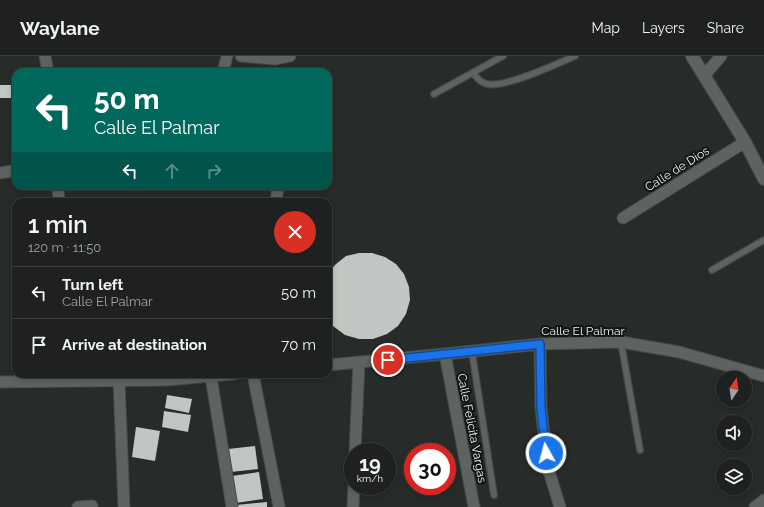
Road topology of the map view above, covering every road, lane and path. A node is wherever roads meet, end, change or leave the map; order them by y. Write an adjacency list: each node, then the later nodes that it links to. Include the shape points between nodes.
1 (45, 56): 9 (street)
2 (227, 56): 10 (street)
3 (242, 56): 4 (street, via 275,59)
4 (290, 56)
5 (503, 56): 11 (lane)
6 (575, 56): 11 (lane, via 501,84 479,81)
7 (692, 56): 12 (street)
8 (720, 56): 12 (street)
9 (47, 68)
10 (224, 68)
11 (473, 73): 13 (lane)
12 (704, 76): 14 (street)
13 (434, 94)
14 (745, 142): 17 (street); 18 (street, Calle de Dios)
15 (12, 171): 16 (street)
16 (0, 173)
17 (763, 175)
18 (623, 218)
19 (764, 240): 20 (lane)
20 (712, 270)
21 (621, 342): 22 (street, Calle El Palmar); 27 (street, Calle El Palmar, via 679,352); 35 (lane)
22 (540, 344): 23 (street, Calle El Palmar); 46 (street, via 542,416 548,468)
23 (472, 352): 24 (street, Calle El Palmar); 37 (lane)
24 (445, 354): 25 (street, Calle El Palmar); 45 (street, Calle Felicita Vargas)
25 (359, 362): 26 (street, Calle El Palmar); 34 (street)
26 (332, 365)
27 (764, 376)
28 (44, 378): 32 (street); 33 (street)
29 (150, 378): 32 (street)
30 (218, 378): 42 (street)
31 (254, 378): 43 (street)
32 (118, 380): 41 (street)
33 (0, 382)
34 (355, 443)
35 (640, 450)
36 (354, 495): 44 (street)
37 (494, 495)
38 (764, 500): 47 (street)
39 (92, 506): 40 (street)
40 (78, 507)
41 (124, 507)
42 (232, 507)
43 (279, 507)
44 (353, 507)
45 (474, 507)
46 (560, 507)
47 (755, 507)

